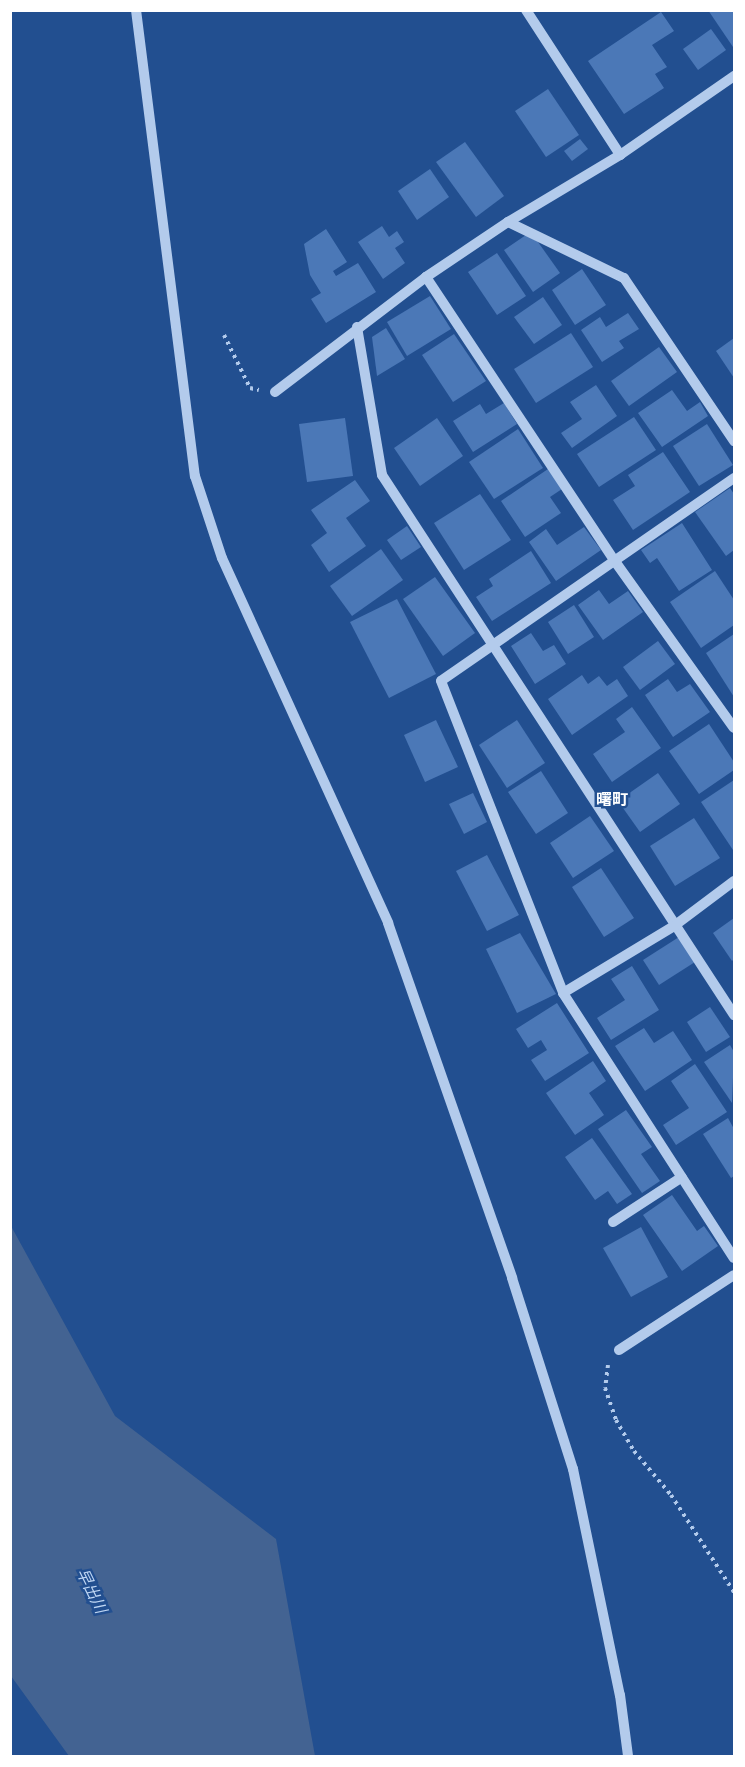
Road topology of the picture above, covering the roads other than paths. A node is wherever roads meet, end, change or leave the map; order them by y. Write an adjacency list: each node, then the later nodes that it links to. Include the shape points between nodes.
1 (136, 10): 23 (street, via 195,476 222,558 388,923 512,1278 573,1469 620,1695)
2 (526, 10): 4 (street)
3 (735, 76): 4 (street)
4 (620, 155): 5 (street)
5 (508, 222): 6 (street); 9 (street, via 624,278)
6 (426, 277): 7 (street); 11 (street)
7 (357, 327): 8 (street); 12 (street, via 382,475)
8 (275, 392)
9 (735, 441)
10 (735, 478): 11 (street)
11 (614, 560): 12 (street); 13 (street)
12 (495, 644): 15 (street); 16 (street, via 441,681)
13 (735, 728)
14 (735, 881): 15 (street)
15 (674, 926): 16 (street); 17 (street)
16 (563, 993): 18 (street)
17 (735, 1015)
18 (682, 1177): 19 (street); 20 (street)
19 (613, 1222)
20 (735, 1258)
21 (735, 1275): 22 (street)
22 (619, 1350)
23 (628, 1756)

